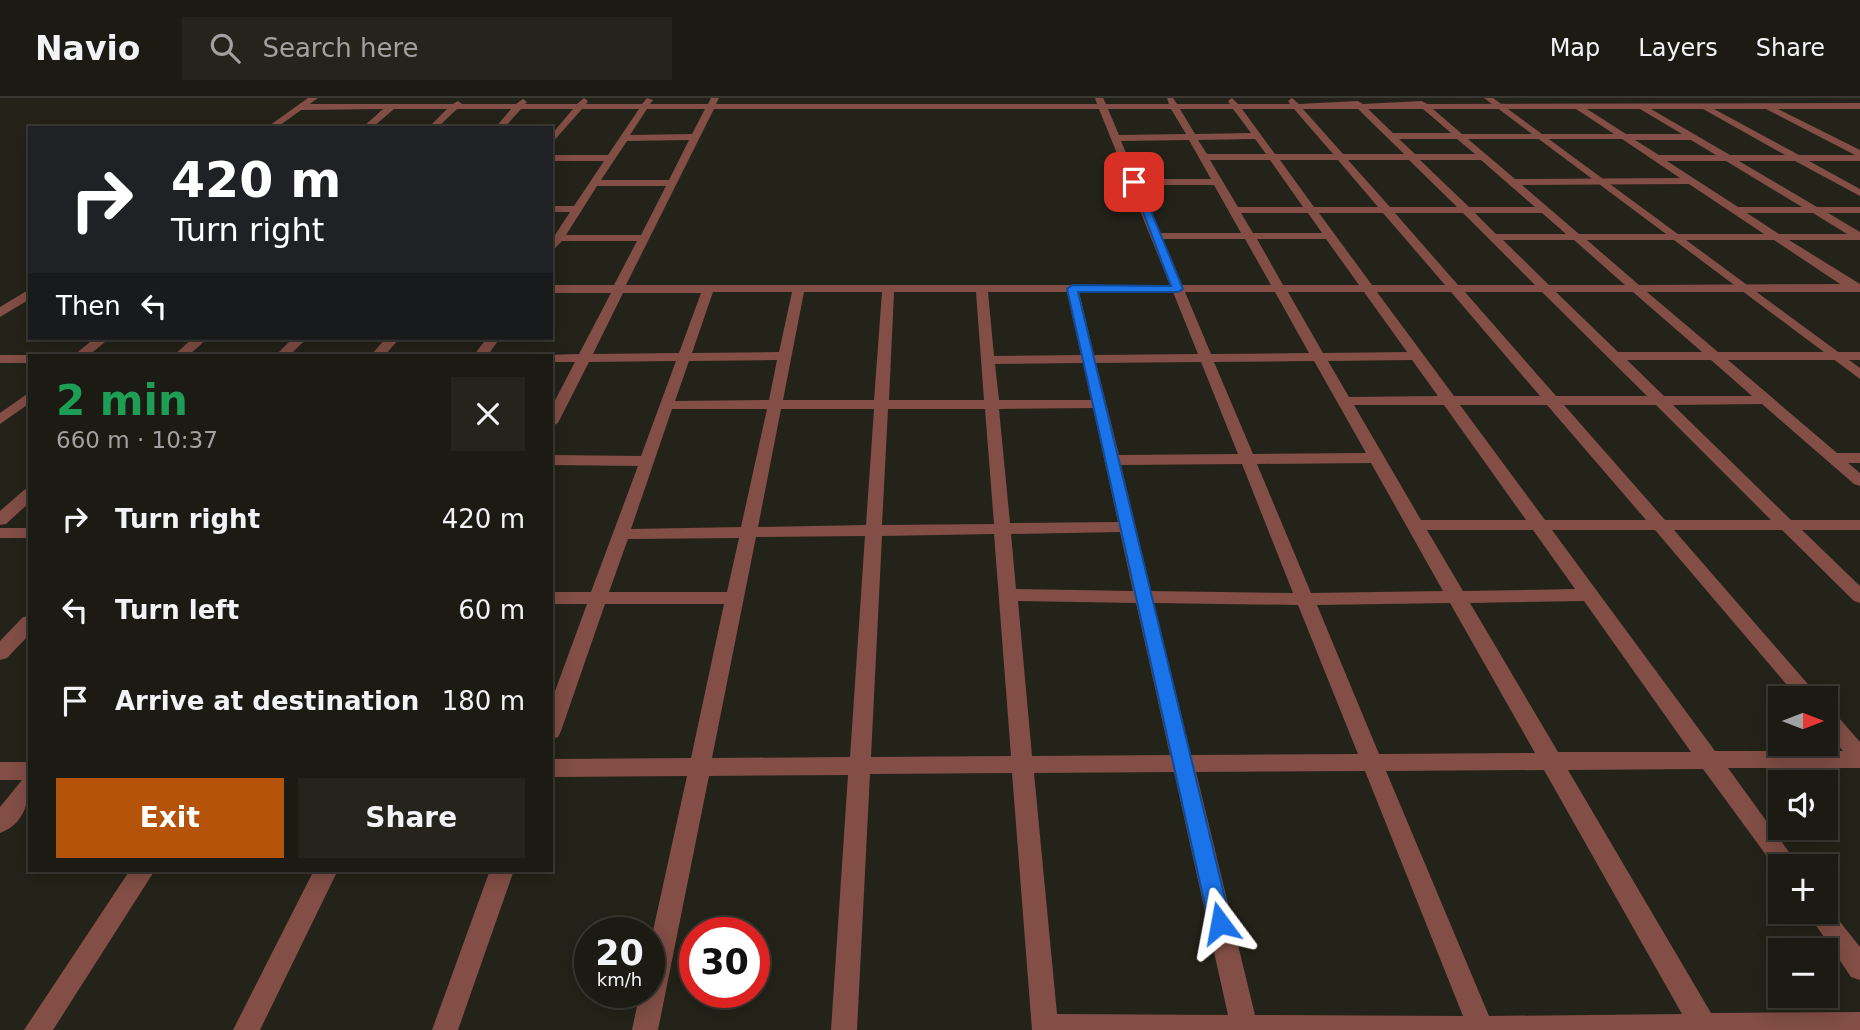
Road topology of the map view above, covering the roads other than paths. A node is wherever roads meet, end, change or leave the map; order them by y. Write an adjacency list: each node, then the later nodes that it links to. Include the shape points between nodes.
1 (314, 98): 34 (street)
2 (403, 98): 35 (street)
3 (465, 98): 36 (street)
4 (527, 98): 25 (street)
5 (586, 98): 26 (street)
6 (1488, 98): 27 (street)
7 (1565, 98): 28 (street)
8 (1628, 98): 29 (street)
9 (1688, 98): 30 (street)
10 (1750, 98): 31 (street)
11 (1812, 98): 32 (street)
12 (648, 102): 13 (street); 26 (street); 50 (street)
13 (713, 102): 14 (street); 47 (street)
14 (774, 102): 15 (street)
15 (840, 102): 16 (street)
16 (902, 102): 17 (street)
17 (962, 102): 18 (street)
18 (1028, 102): 19 (street)
19 (1101, 102): 20 (street); 51 (street)
20 (1172, 102): 21 (street); 42 (street)
21 (1232, 102): 22 (street); 43 (street)
22 (1293, 102): 23 (street); 56 (street)
23 (1357, 102): 24 (street); 44 (street)
24 (1420, 102): 27 (street); 45 (street)
25 (520, 106): 26 (street); 36 (street); 41 (street)
26 (580, 106): 52 (street)
27 (1499, 106): 28 (street); 46 (street)
28 (1577, 106): 29 (street); 48 (street)
29 (1642, 106): 30 (street); 49 (street)
30 (1703, 106): 31 (street); 63 (street)
31 (1767, 106): 32 (street); 53 (street)
32 (1830, 106): 33 (street); 37 (street)
33 (1860, 106)
34 (301, 107): 35 (street); 38 (street)
35 (391, 107): 36 (street); 39 (street)
36 (455, 107): 40 (street)
37 (1850, 116)
38 (273, 126)
39 (368, 126)
40 (434, 126)
41 (501, 126)
42 (1191, 136): 43 (street); 51 (street); 54 (street)
43 (1257, 136): 55 (street)
44 (1391, 136): 45 (street); 57 (street)
45 (1459, 136): 46 (street); 58 (street)
46 (1539, 136): 48 (street); 65 (street)
47 (696, 137): 50 (street); 70 (street)
48 (1625, 137): 49 (street); 61 (street)
49 (1693, 137): 62 (street)
50 (624, 138): 60 (street)
51 (1116, 138): 67 (street)
52 (553, 139)
53 (1860, 156): 63 (street)
54 (1203, 157): 55 (street); 64 (street)
55 (1272, 157): 56 (street); 77 (street)
56 (1340, 157): 57 (street); 78 (street)
57 (1412, 157): 58 (street); 79 (street)
58 (1483, 157): 68 (street)
59 (553, 158): 60 (street)
60 (611, 158): 69 (street)
61 (1656, 158): 62 (street); 66 (street)
62 (1728, 158): 63 (street); 75 (street)
63 (1797, 158): 71 (street)
64 (1217, 181): 67 (street); 74 (street)
65 (1600, 181): 66 (street); 68 (street); 85 (street)
66 (1692, 181): 81 (street)
67 (1134, 182): 83 (street)
68 (1512, 182): 80 (street)
69 (595, 183): 70 (street); 73 (street)
70 (673, 183): 91 (street)
71 (1860, 192)
72 (553, 209): 73 (street)
73 (578, 209): 90 (street)
74 (1233, 209): 77 (street); 82 (street)
75 (1814, 209): 76 (street); 81 (street); 89 (street)
76 (1860, 209)
77 (1311, 210): 78 (street); 84 (street)
78 (1387, 210): 79 (street); 103 (street)
79 (1466, 210): 80 (street); 87 (street)
80 (1545, 210): 88 (street)
81 (1735, 210): 86 (street)
82 (1248, 235): 83 (street); 84 (street); 101 (street)
83 (1156, 236): 100 (street)
84 (1329, 236): 102 (street)
85 (1673, 236): 86 (street); 88 (street); 92 (street)
86 (1776, 236): 89 (street); 106 (street)
87 (1494, 237): 88 (street); 104 (street)
88 (1576, 237): 105 (street)
89 (1860, 237)
90 (555, 238): 91 (street)
91 (645, 238): 94 (street)
92 (1742, 288): 105 (street); 106 (street); 117 (street)
93 (553, 289): 94 (street)
94 (619, 289): 95 (street); 126 (street)
95 (708, 289): 96 (street); 124 (street)
96 (799, 289): 97 (street); 118 (street)
97 (888, 289): 98 (street); 139 (street)
98 (982, 289): 99 (street); 130 (street)
99 (1072, 289): 100 (street); 131 (street)
100 (1178, 289): 101 (street); 127 (street)
101 (1279, 289): 102 (street); 119 (street)
102 (1368, 289): 103 (street); 120 (street)
103 (1455, 289): 104 (street); 134 (street)
104 (1546, 289): 105 (street); 121 (street)
105 (1636, 289): 122 (street)
106 (1858, 289)
107 (28, 294): 108 (street)
108 (0, 313)
109 (100, 340): 113 (street)
110 (199, 340): 114 (street)
111 (298, 340): 115 (street)
112 (391, 340): 116 (street)
113 (82, 354)
114 (182, 354)
115 (284, 354)
116 (380, 354)
117 (1833, 355): 122 (street); 123 (street); 132 (street)
118 (785, 356): 124 (street); 143 (street)
119 (1318, 356): 120 (street); 127 (street); 138 (street)
120 (1417, 356): 133 (street)
121 (1615, 356): 122 (street); 135 (street)
122 (1715, 356): 136 (street)
123 (1860, 356)
124 (684, 357): 126 (street); 142 (street)
125 (553, 358): 126 (street)
126 (584, 358): 145 (street)
127 (1206, 358): 131 (street); 146 (street)
128 (0, 359): 129 (street)
129 (28, 359)
130 (988, 359): 131 (street); 140 (street)
131 (1088, 359): 141 (street)
132 (1860, 375)
133 (1448, 400): 134 (street); 138 (street); 157 (street)
134 (1551, 400): 135 (street); 158 (street)
135 (1660, 400): 136 (street); 159 (street)
136 (1766, 400): 148 (street)
137 (27, 401): 144 (street)
138 (1344, 401): 147 (street)
139 (881, 404): 140 (street); 143 (street); 163 (street)
140 (992, 404): 141 (street); 162 (street)
141 (1099, 404): 151 (street)
142 (667, 405): 143 (street); 152 (street)
143 (775, 405): 166 (street)
144 (0, 420)
145 (553, 420)
146 (1247, 457): 147 (street); 151 (street); 176 (street)
147 (1376, 457): 156 (street)
148 (1833, 458): 149 (street); 153 (street)
149 (1860, 458)
150 (553, 460): 152 (street)
151 (1112, 460): 161 (street)
152 (647, 461): 167 (street)
153 (1860, 481)
154 (28, 495): 155 (street)
155 (0, 520)
156 (1415, 525): 157 (street); 168 (street)
157 (1539, 525): 158 (street); 170 (street)
158 (1660, 525): 159 (street); 179 (street)
159 (1787, 525): 160 (street); 173 (street)
160 (1860, 525)
161 (1128, 527): 162 (street); 172 (street)
162 (1002, 528): 163 (street); 169 (street)
163 (874, 530): 166 (street); 188 (street)
164 (0, 533): 165 (street)
165 (28, 533)
166 (748, 533): 167 (street); 175 (street)
167 (621, 534): 171 (street)
168 (1455, 594): 170 (street); 176 (street); 184 (street)
169 (1008, 595): 172 (street); 187 (street)
170 (1590, 595): 183 (street)
171 (599, 597): 174 (street); 175 (street); 180 (street)
172 (1144, 597): 176 (street); 185 (street)
173 (1860, 597)
174 (553, 598)
175 (735, 598): 189 (street)
176 (1305, 599): 186 (street)
177 (28, 624): 178 (street)
178 (0, 653)
179 (1800, 686)
180 (553, 725)
181 (1838, 731): 182 (street)
182 (1860, 757): 183 (street)
183 (1709, 760): 184 (street); 195 (street)
184 (1551, 761): 186 (street); 202 (street)
185 (1183, 763): 186 (street); 187 (street); 210 (street)
186 (1373, 763): 204 (street)
187 (1022, 764): 188 (street); 203 (street)
188 (860, 766): 189 (street); 209 (street)
189 (699, 767): 190 (street); 208 (street)
190 (553, 768)
191 (0, 771): 192 (street)
192 (28, 771)
193 (28, 788): 194 (street)
194 (0, 823)
195 (1777, 854)
196 (142, 872): 205 (street)
197 (325, 872): 206 (street)
198 (501, 872): 207 (street)
199 (1828, 924): 200 (street)
200 (1860, 968)
201 (1860, 1025): 202 (street)
202 (1705, 1028): 204 (street)
203 (1044, 1029): 210 (street)
204 (1482, 1029): 210 (street)
205 (37, 1030)
206 (246, 1030)
207 (445, 1030)
208 (645, 1030)
209 (844, 1030)
210 (1245, 1030)

